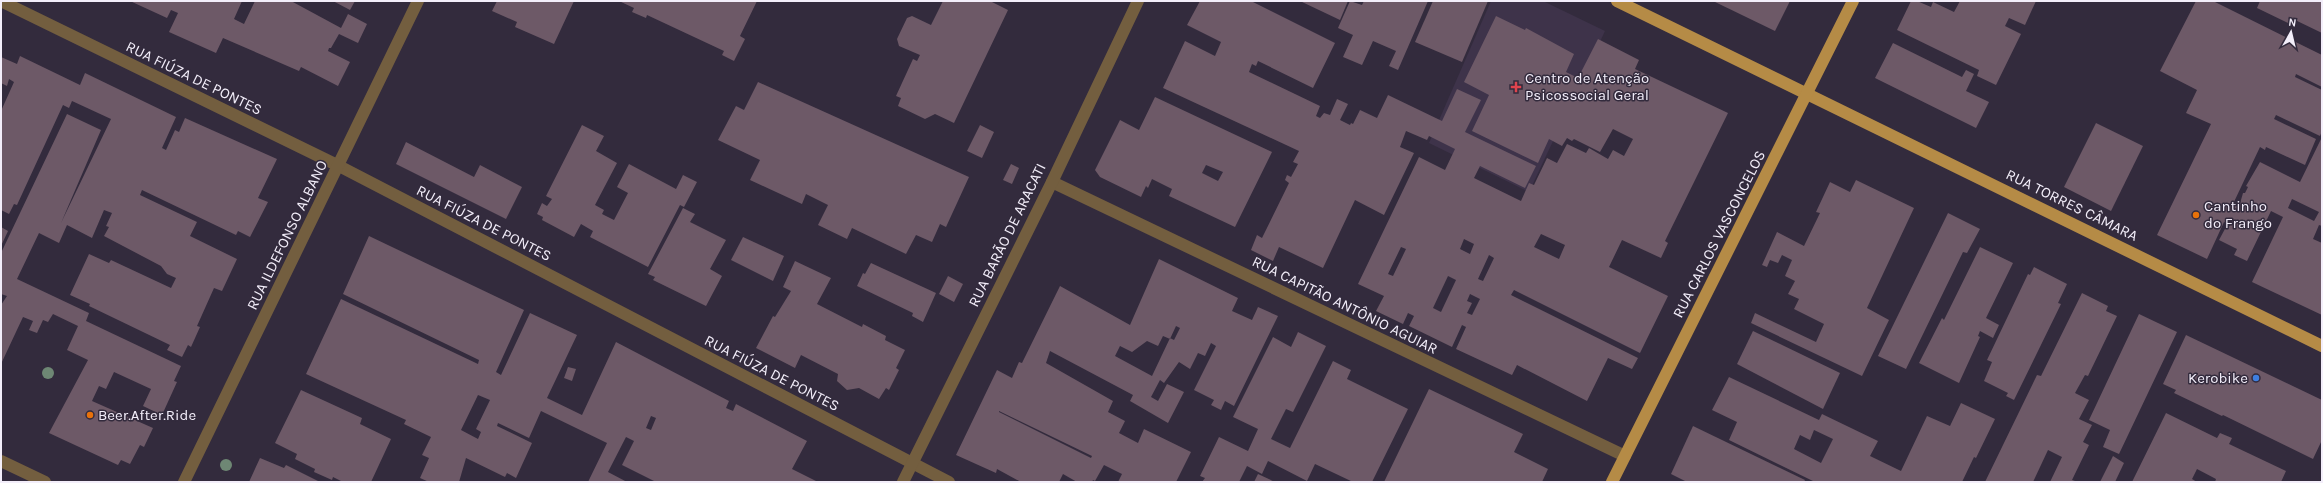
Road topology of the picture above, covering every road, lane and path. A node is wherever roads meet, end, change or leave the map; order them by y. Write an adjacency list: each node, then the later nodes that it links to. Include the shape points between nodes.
1 (1, 1): 7 (street, RUA FIÚZA DE PONTES)
2 (418, 1): 7 (street, RUA ILDEFONSO ALBANO)
3 (1138, 1): 8 (street, RUA BARÃO DE ARACATI)
4 (1617, 1): 6 (main road, RUA TORRES CÂMARA)
5 (1853, 1): 6 (main road, RUA CARLOS VASCONCELOS)
6 (1808, 94): 9 (main road, RUA TORRES CÂMARA); 10 (main road, RUA CARLOS VASCONCELOS)
7 (339, 166): 12 (street, RUA FIÚZA DE PONTES); 14 (street, RUA ILDEFONSO ALBANO)
8 (1052, 182): 10 (street, RUA CAPITÃO ANTÔNIO AGUIAR); 12 (street, RUA BARÃO DE ARACATI)
9 (2322, 346)
10 (1624, 456): 17 (main road, RUA CARLOS VASCONCELOS)
11 (1, 461): 13 (street)
12 (912, 464): 15 (street, RUA BARÃO DE ARACATI); 16 (street, RUA FIÚZA DE PONTES)
13 (45, 482)
14 (184, 482)
15 (903, 482)
16 (949, 482)
17 (1612, 482)

